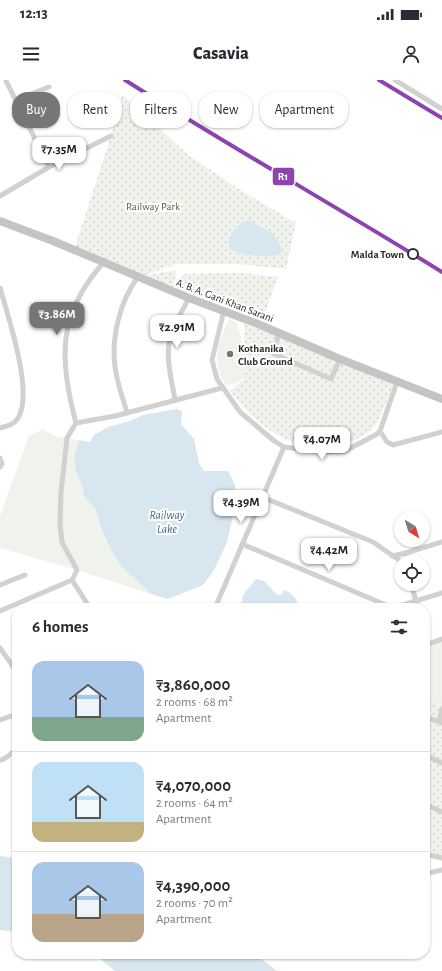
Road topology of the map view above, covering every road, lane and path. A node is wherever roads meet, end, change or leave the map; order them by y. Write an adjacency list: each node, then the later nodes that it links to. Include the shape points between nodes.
1 (7, 80): 3 (street); 5 (street)
2 (395, 80): 7 (street)
3 (0, 83)
4 (49, 87): 6 (street)
5 (12, 92)
6 (36, 92)
7 (442, 109)
8 (30, 128): 10 (street)
9 (111, 136): 10 (street)
10 (49, 167): 11 (street)
11 (0, 196)
12 (0, 221): 13 (main road, A. B. A. Gani Khan Sarani)
13 (104, 262): 14 (main road, A. B. A. Gani Khan Sarani); 25 (street, via 87,285 72,313 67,329 65,366)
14 (138, 277): 16 (main road, A. B. A. Gani Khan Sarani); 24 (street, via 124,303 116,326 115,367)
15 (0, 288): 26 (street, via 16,347 23,385 23,405 18,420)
16 (189, 298): 17 (main road, A. B. A. Gani Khan Sarani); 23 (street, via 170,339 169,362)
17 (224, 310): 18 (main road, A. B. A. Gani Khan Sarani); 21 (street, via 212,360)
18 (279, 332): 19 (main road, A. B. A. Gani Khan Sarani); 19 (street, via 274,354 331,379)
19 (340, 359): 20 (main road, A. B. A. Gani Khan Sarani)
20 (397, 382): 22 (main road, A. B. A. Gani Khan Sarani); 27 (street)
21 (222, 388): 23 (street); 29 (street, via 240,412)
22 (442, 399)
23 (175, 400): 24 (street)
24 (127, 412): 25 (street)
25 (76, 423): 38 (street, via 67,438 60,524 62,542 77,570)
26 (0, 428)
27 (380, 431): 28 (street, via 387,442 393,445); 29 (street, via 344,451 325,452)
28 (442, 432)
29 (284, 446): 32 (street)
30 (0, 458): 31 (street)
31 (0, 467)
32 (262, 497): 34 (street); 36 (street, via 373,542)
33 (442, 542): 35 (street)
34 (242, 544): 45 (street); 46 (street)
35 (406, 553): 36 (street)
36 (392, 556)
37 (25, 575): 39 (street)
38 (72, 580): 43 (street); 44 (street)
39 (0, 585)
40 (413, 591): 42 (street)
41 (442, 593): 42 (street)
42 (416, 601): 47 (street)
43 (19, 603)
44 (87, 603)
45 (217, 603)
46 (381, 603)
47 (409, 603)
48 (12, 606): 49 (street)
49 (0, 611)
50 (442, 639): 51 (street)
51 (430, 644)
52 (0, 648): 53 (street)
53 (12, 665)
54 (442, 709): 58 (street)
55 (12, 716): 57 (street)
56 (430, 719): 58 (street)
57 (0, 720)
58 (441, 723)
59 (12, 752): 61 (street)
60 (430, 757): 62 (street)
61 (0, 760)
62 (442, 763)
63 (430, 806): 64 (street)
64 (442, 812)
65 (430, 855): 66 (street)
66 (442, 858)
67 (442, 870): 68 (street)
68 (430, 873)

